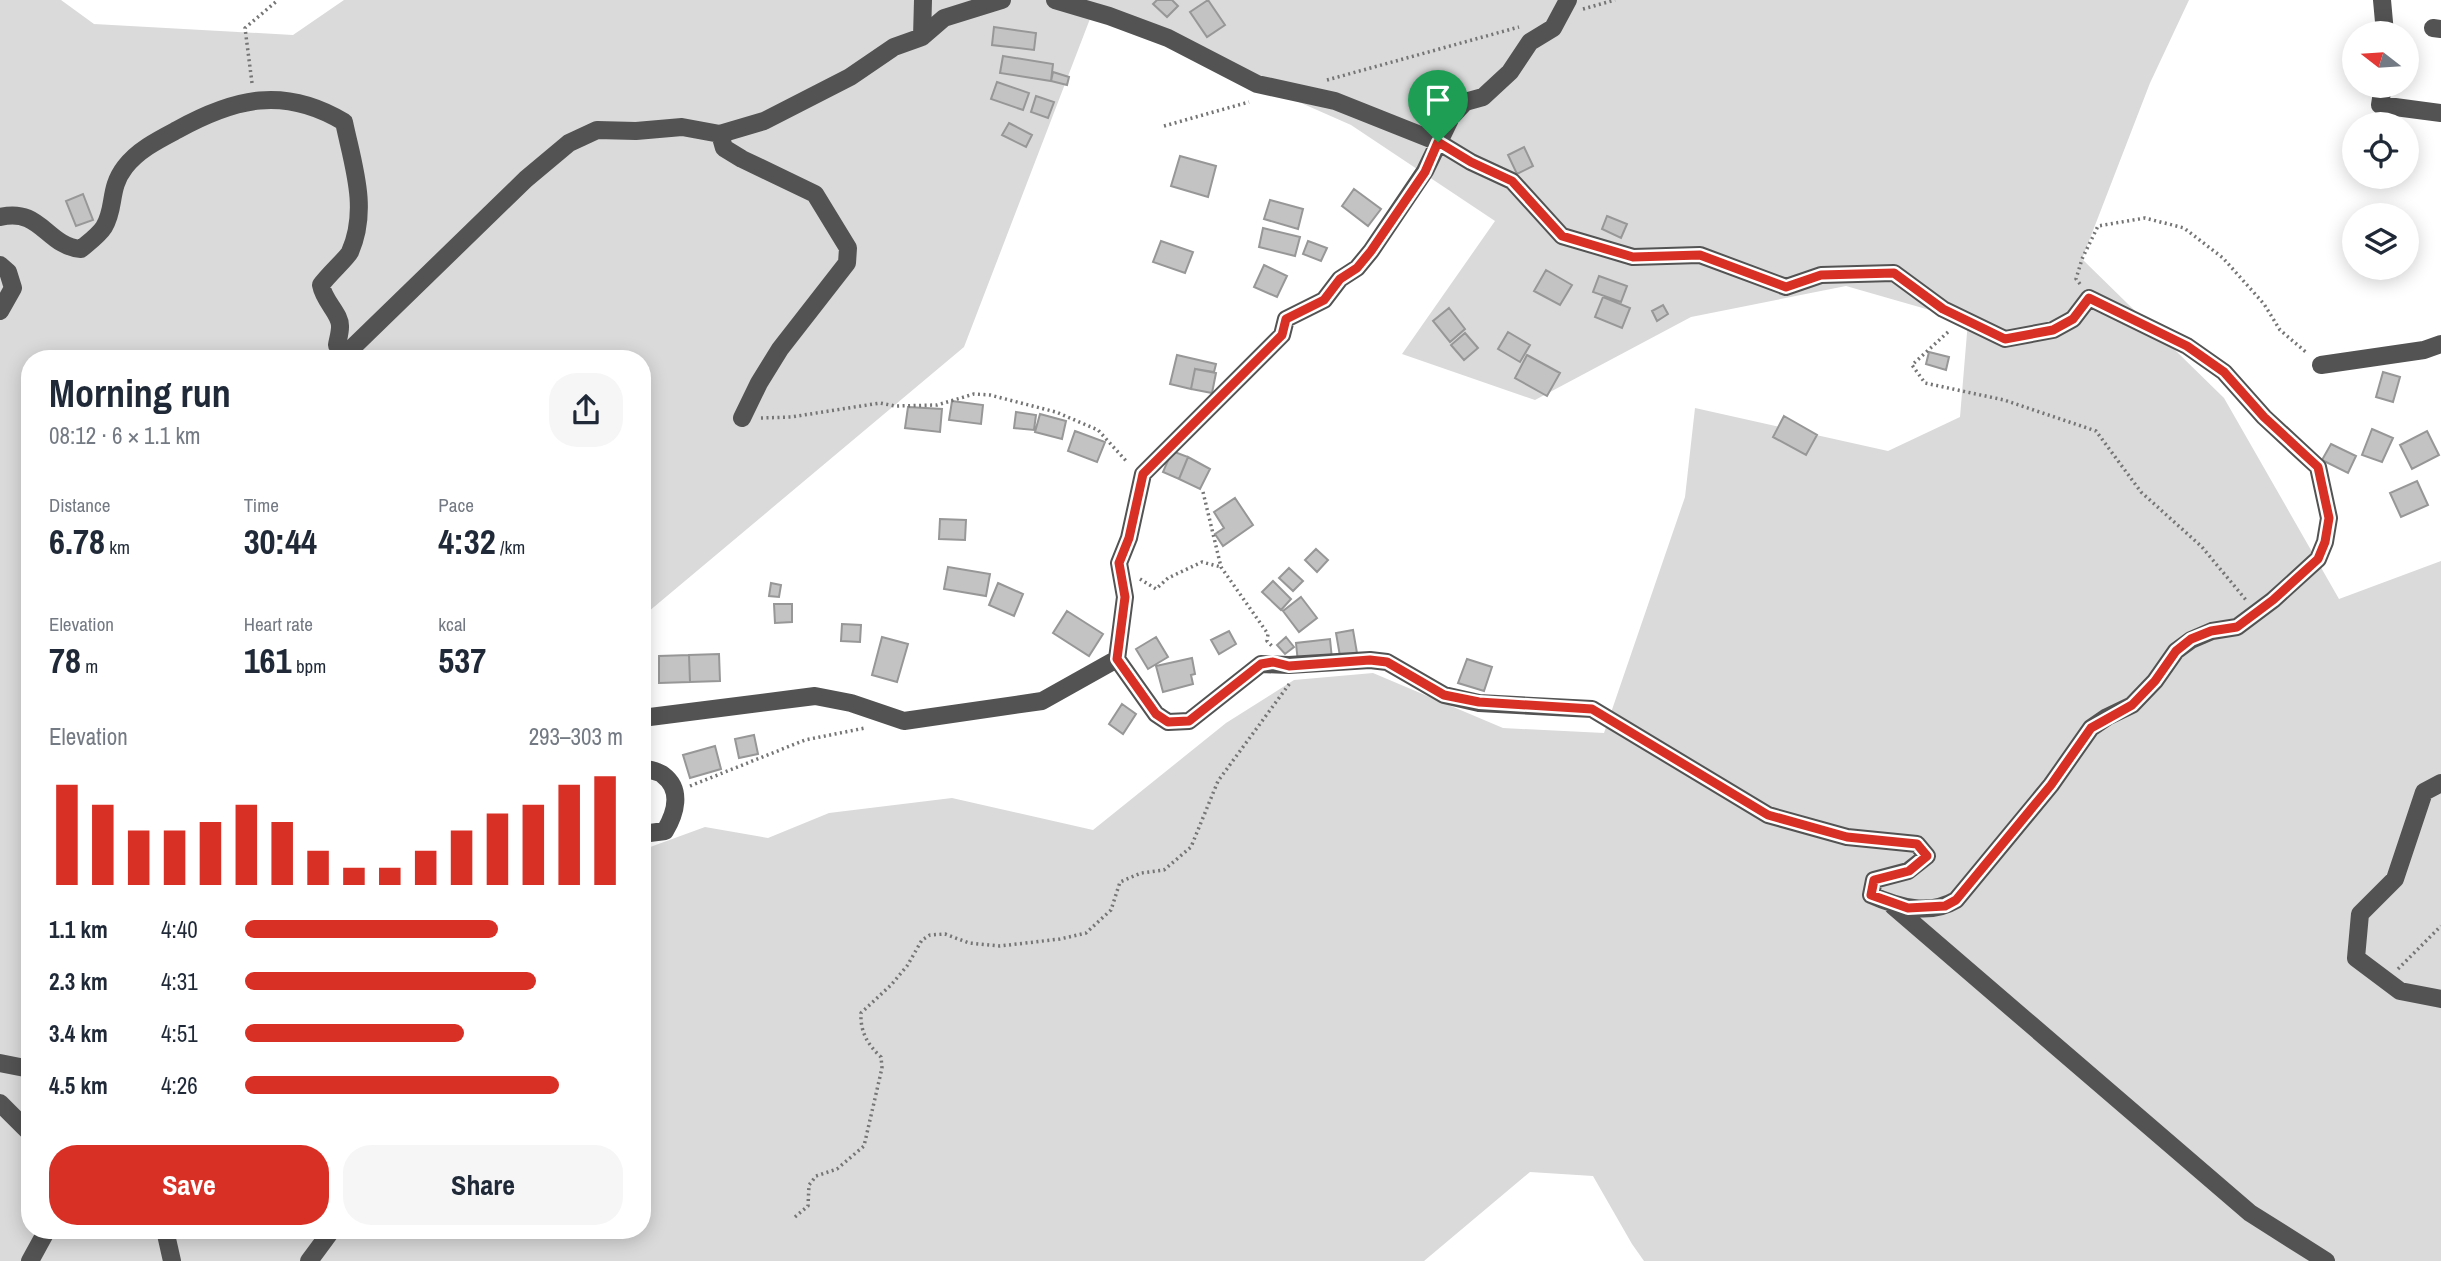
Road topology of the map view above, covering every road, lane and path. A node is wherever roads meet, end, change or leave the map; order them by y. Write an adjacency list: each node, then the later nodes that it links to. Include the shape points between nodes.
1 (278, 0): 13 (path, via 245,28)
2 (923, 0): 10 (street)
3 (1002, 0): 10 (street, via 944,18)
4 (1055, 0): 18 (street, via 1168,37 1257,83 1335,101)
5 (1615, 0): 7 (path)
6 (2382, 0): 8 (street)
7 (1572, 6): 18 (street, via 1553,28 1530,42 1510,72 1483,97 1465,102)
8 (2384, 21)
9 (1522, 26): 11 (path)
10 (922, 37): 17 (street, via 894,47 764,121)
11 (1323, 81)
12 (2381, 98): 15 (street, via 2380,105)
13 (254, 99): 17 (street, via 292,100 344,122 360,194 356,232 349,255 321,285 324,299 338,317 337,345 342,350 352,348 569,143 597,130 682,127); 19 (street, via 206,114 148,145 113,184 104,228 81,249 68,248 36,220 20,215)
14 (1256, 100): 16 (path)
15 (2441, 113)
16 (1164, 126)
17 (720, 134): 26 (street, via 724,148 815,194 848,248 847,263 780,349)
18 (1438, 142): 23 (street, via 1512,181 1562,236 1633,257 1700,255 1786,287 1821,275 1894,273 1943,309); 27 (street, via 1425,172 1364,260 1340,279 1324,300 1286,319 1282,335)
19 (0, 217)
20 (0, 265): 22 (street, via 8,272 13,288)
21 (2089, 298): 23 (street, via 2073,319 2053,330 2005,339); 25 (path, via 2076,279 2098,226 2145,219 2183,228 2223,258 2264,304 2280,330); 31 (street, via 2187,346 2224,372 2318,467 2329,518 2318,559)
22 (0, 311)
23 (1968, 321): 31 (path, via 1941,336 1912,365 1925,383 2004,400 2096,431 2141,492 2202,547)
24 (2441, 344): 25 (street)
25 (2321, 365)
26 (742, 418): 27 (path, via 791,417 880,403 937,405 974,394 990,395 1056,412 1098,430)
27 (1143, 474): 29 (street)
28 (1203, 492): 30 (path)
29 (1119, 563): 30 (path, via 1156,589 1202,562); 32 (street, via 1125,597)
30 (1221, 567): 33 (path, via 1268,634 1267,641)
31 (2256, 612): 40 (street, via 2237,627 2191,639 2132,705 2091,728 2051,785 1956,900 1932,908)
32 (1117, 659): 33 (street, via 1156,714 1168,722 1189,721 1261,664); 35 (street, via 1042,701)
33 (1289, 666): 40 (street, via 1387,662 1444,695 1479,702 1592,709 1768,815 1847,837 1917,844 1927,856 1909,871 1874,880 1871,895); 48 (path, via 1291,685 1218,781 1191,847 1164,870 1120,882 1111,910 1087,933 1000,946 969,943 945,934 922,940 908,966 861,1013 869,1046 881,1057 882,1068 864,1146 837,1169 816,1176 808,1206)
34 (651, 717): 35 (street, via 815,696)
35 (904, 721): 38 (path, via 805,740)
36 (651, 771): 38 (street, via 663,775)
37 (2441, 783): 42 (street, via 2424,792 2395,879 2360,914 2356,958)
38 (675, 792): 39 (street, via 674,816 665,831)
39 (651, 833)
40 (1887, 902): 55 (street, via 2250,1213)
41 (2441, 926): 42 (path)
42 (2386, 980): 43 (street, via 2400,991)
43 (2441, 999)
44 (0, 1063): 45 (street)
45 (21, 1067)
46 (0, 1103): 47 (street)
47 (21, 1124)
48 (795, 1217)
49 (42, 1239): 52 (street)
50 (168, 1239): 53 (street)
51 (325, 1239): 54 (street)
52 (30, 1261)
53 (172, 1261)
54 (309, 1261)
55 (2326, 1261)

